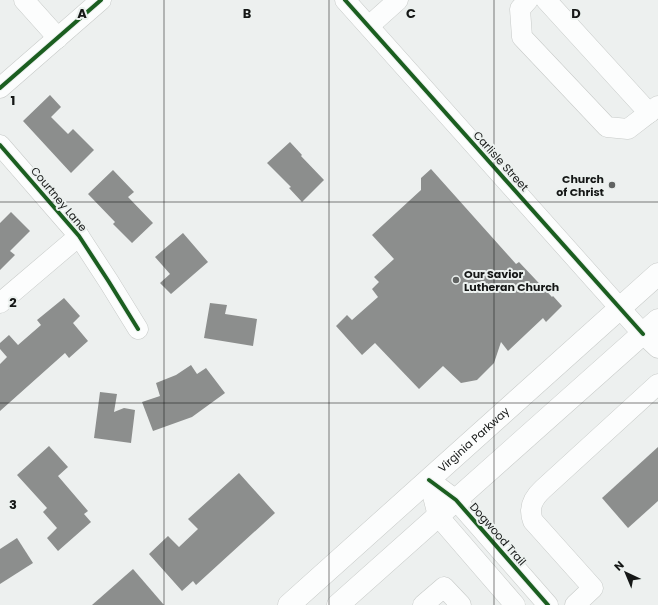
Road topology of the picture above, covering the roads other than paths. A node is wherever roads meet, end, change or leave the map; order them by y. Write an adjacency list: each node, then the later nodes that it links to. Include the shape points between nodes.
1 (24, 0): 8 (street)
2 (100, 0): 8 (street)
3 (345, 0): 7 (street, Carlisle Street)
4 (398, 0): 7 (street)
5 (528, 0): 10 (street, via 520,9 522,37 607,127 628,129)
6 (546, 0): 10 (street)
7 (369, 26): 15 (street, Carlisle Street)
8 (58, 38): 9 (street)
9 (0, 88)
10 (653, 109)
11 (0, 145): 12 (street, Courtney Lane)
12 (79, 236): 14 (street); 16 (street, Courtney Lane)
13 (658, 274): 15 (main road, Virginia Parkway)
14 (0, 303)
15 (620, 308): 17 (street, Carlisle Street); 19 (main road, Virginia Parkway)
16 (138, 329)
17 (653, 334): 20 (main road)
18 (658, 384): 28 (street, via 543,489 532,503 530,514 533,521 593,588)
19 (429, 480): 20 (street, Dogwood Trail); 21 (street); 22 (main road, Virginia Parkway)
20 (456, 500): 21 (main road); 27 (street, Dogwood Trail)
21 (438, 516): 23 (main road); 26 (street)
22 (289, 605)
23 (338, 605)
24 (423, 605): 25 (street, via 444,587)
25 (461, 605)
26 (515, 605)
27 (548, 605)
28 (575, 605)

